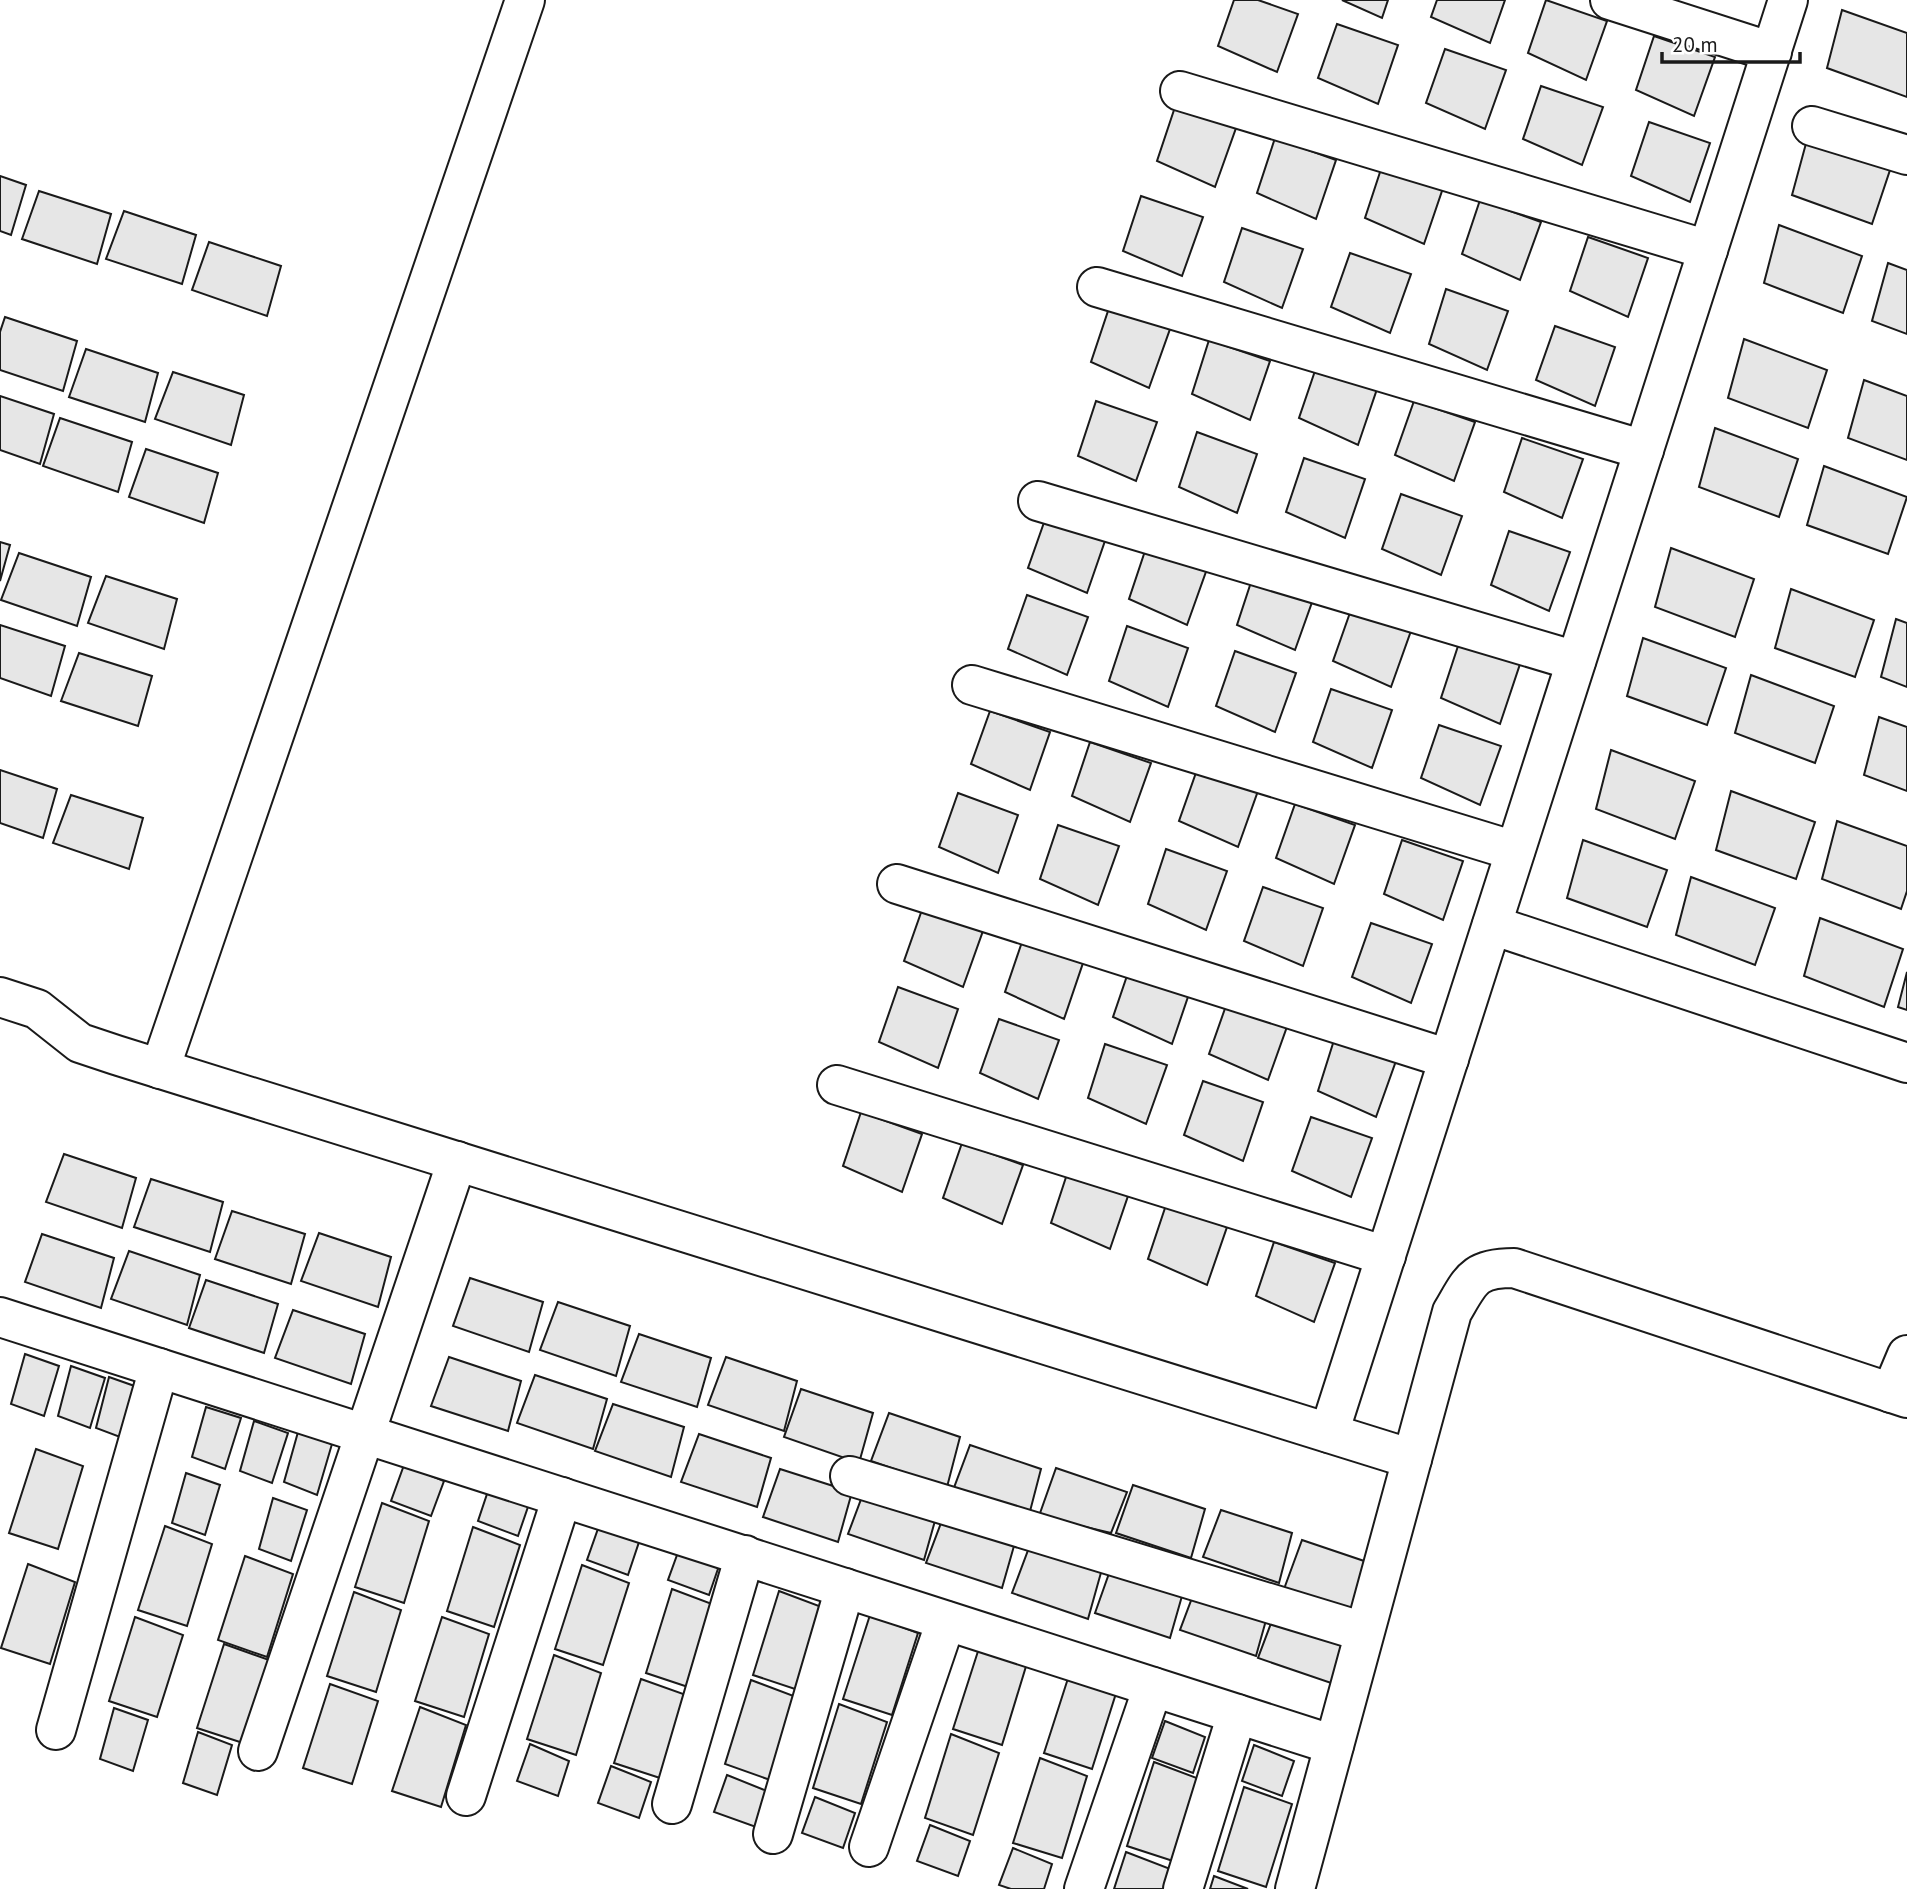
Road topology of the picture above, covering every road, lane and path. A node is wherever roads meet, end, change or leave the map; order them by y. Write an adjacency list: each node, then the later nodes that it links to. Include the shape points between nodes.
1 (525, 0): 20 (street)
2 (1610, 0): 4 (street)
3 (1788, 0): 4 (street)
4 (1772, 52): 8 (street)
5 (1180, 92): 8 (street)
6 (1812, 126): 7 (street)
7 (1907, 155)
8 (1708, 250): 10 (street)
9 (1097, 287): 10 (street)
10 (1644, 450): 12 (street)
11 (1038, 500): 12 (street)
12 (1576, 661): 14 (street)
13 (972, 685): 14 (street)
14 (1515, 851): 16 (street)
15 (897, 884): 18 (street)
16 (1492, 925): 18 (street); 19 (street)
17 (0, 998): 20 (street, via 37,1009 80,1043)
18 (1449, 1059): 23 (street)
19 (1907, 1063)
20 (160, 1069): 22 (street)
21 (837, 1085): 23 (street)
22 (457, 1161): 28 (street); 29 (street)
23 (1386, 1256): 29 (street)
24 (0, 1317): 26 (street)
25 (1907, 1355): 27 (street)
26 (159, 1368): 28 (street); 39 (street)
27 (1899, 1396): 30 (street, via 1514,1268 1491,1268 1470,1281 1452,1312)
28 (365, 1433): 32 (street); 41 (street)
29 (1329, 1433): 30 (street)
30 (1412, 1459): 36 (street)
31 (850, 1476): 36 (street)
32 (562, 1497): 33 (street); 42 (street)
33 (745, 1555): 34 (street); 43 (street)
34 (845, 1588): 35 (street); 44 (street)
35 (946, 1621): 37 (street); 45 (street)
36 (1364, 1632): 40 (street)
37 (1153, 1687): 38 (street); 46 (street)
38 (1237, 1714): 40 (street); 47 (street)
39 (56, 1730)
40 (1334, 1745): 48 (street)
41 (258, 1751)
42 (466, 1796)
43 (672, 1804)
44 (773, 1834)
45 (869, 1847)
46 (1084, 1889)
47 (1183, 1889)
48 (1294, 1889)

